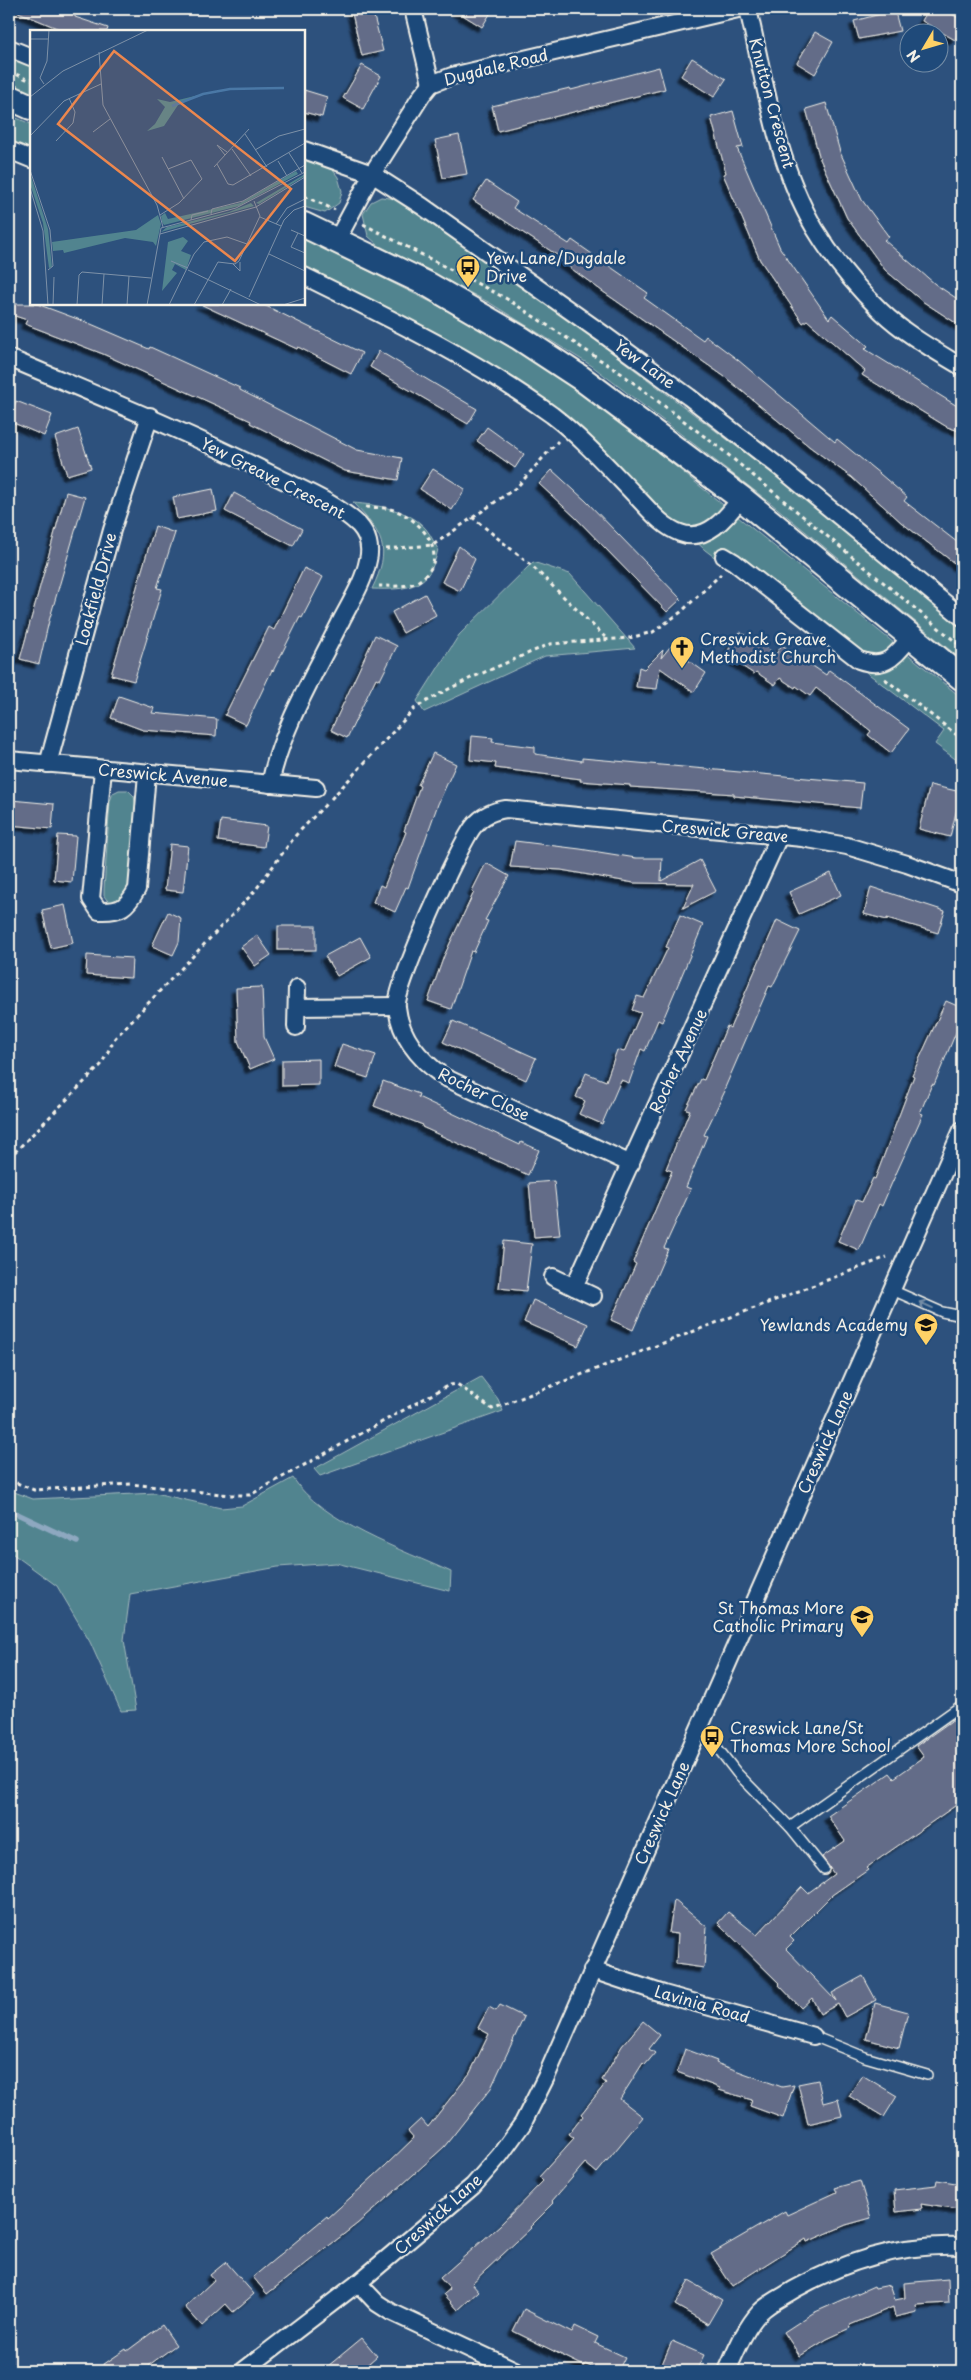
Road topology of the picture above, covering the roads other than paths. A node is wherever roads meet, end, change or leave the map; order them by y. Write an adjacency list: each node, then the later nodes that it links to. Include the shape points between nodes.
1 (412, 9): 6 (street)
2 (738, 9): 6 (street, Dugdale Road, via 452,76)
3 (748, 9): 17 (street, Knutton Crescent, via 777,133 793,182 815,228 844,271 882,312 920,342)
4 (9, 48): 5 (street)
5 (30, 57)
6 (430, 84): 12 (street, Dugdale Road)
7 (9, 97): 8 (main road)
8 (30, 107)
9 (9, 150): 11 (street)
10 (305, 150): 12 (street, Yew Lane)
11 (30, 159)
12 (372, 174): 14 (street, Dugdale Road); 21 (street, Yew Lane, via 481,247 689,397)
13 (305, 225): 14 (main road)
14 (337, 240): 19 (main road, via 454,299 520,338 581,378)
15 (305, 276): 19 (street, via 471,362 552,416 658,519 681,534 702,534 728,514)
16 (9, 358): 18 (street, Yew Greave Crescent)
17 (962, 367)
18 (150, 416): 25 (street, Loakfield Drive, via 112,530); 28 (street, Yew Greave Crescent, via 341,511 361,527 367,538 370,550 362,580 280,743)
19 (741, 498): 22 (main road)
20 (729, 559): 22 (street, via 859,660 876,664 891,659)
21 (962, 617)
22 (912, 636): 23 (main road)
23 (962, 678)
24 (9, 760): 25 (street, Creswick Avenue)
25 (48, 764): 26 (street, Creswick Avenue)
26 (103, 769): 27 (street, Creswick Avenue); 27 (street, via 91,899 99,911 113,912 129,904 137,889)
27 (147, 774): 28 (street, Creswick Avenue)
28 (270, 784): 29 (street, Creswick Avenue)
29 (316, 788)
30 (780, 834): 31 (street, Creswick Greave, via 847,846); 33 (street, Creswick Greave, via 506,809 493,811 484,816 465,839 404,975); 37 (street, Rocher Avenue)
31 (962, 884)
32 (297, 988): 34 (street)
33 (396, 1006): 34 (street); 37 (street, Rocher Close, via 415,1052 444,1077)
34 (297, 1007): 35 (street)
35 (296, 1027)
36 (962, 1130): 40 (street, Creswick Lane)
37 (631, 1164): 39 (street, Rocher Avenue)
38 (553, 1277): 39 (street)
39 (574, 1287): 41 (street)
40 (892, 1290): 42 (lane, one-way to 40, via 942,1312); 44 (street, Creswick Lane)
41 (594, 1296)
42 (962, 1316)
43 (962, 1705): 45 (lane)
44 (698, 1730): 45 (lane, via 709,1737 737,1774); 47 (street, Creswick Lane)
45 (790, 1827): 46 (lane)
46 (824, 1869)
47 (592, 1970): 48 (street, Lavinia Road); 51 (street, Creswick Lane, via 546,2077 523,2123 500,2155 473,2186)
48 (813, 2036): 49 (lane, via 865,2057)
49 (926, 2075)
50 (962, 2246): 54 (street, via 916,2246 864,2258 817,2277 760,2312 748,2328)
51 (358, 2283): 52 (street, Creswick Lane); 53 (street, via 391,2312)
52 (243, 2371)
53 (517, 2371)
54 (727, 2371)

